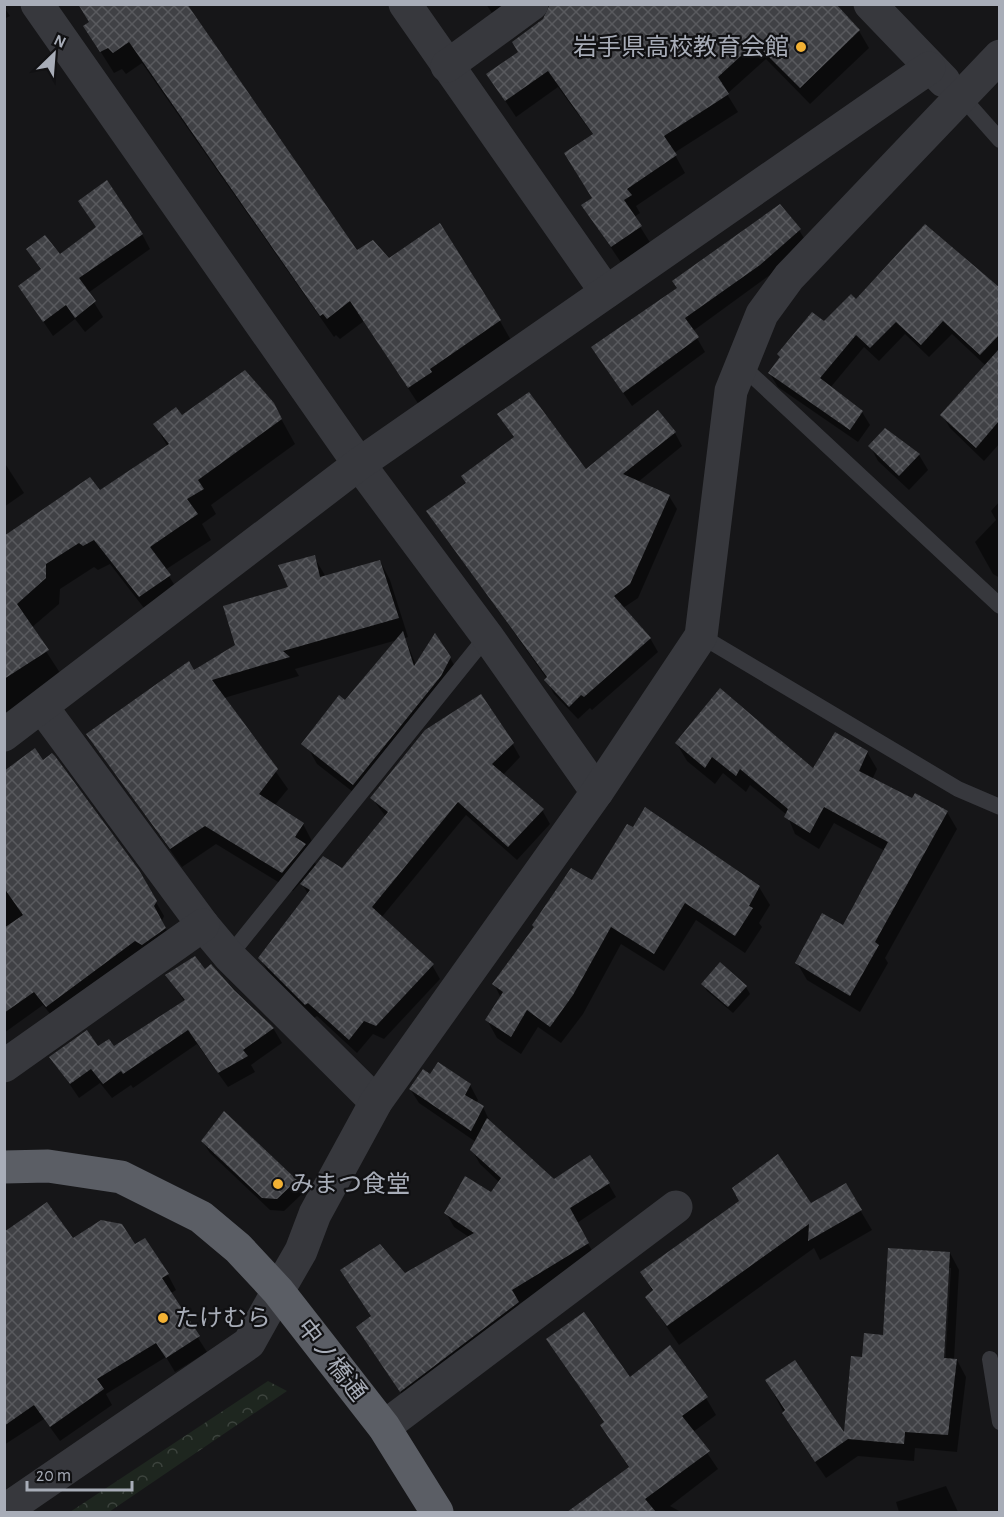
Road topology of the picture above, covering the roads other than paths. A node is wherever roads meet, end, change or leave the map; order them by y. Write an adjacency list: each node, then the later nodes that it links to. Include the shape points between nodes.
1 (37, 4): 12 (street)
2 (405, 4): 6 (street)
3 (532, 4): 6 (street)
4 (870, 4): 7 (street)
5 (999, 56): 8 (street)
6 (447, 66): 10 (street)
7 (928, 68): 8 (street); 10 (street)
8 (961, 96): 9 (lane); 11 (street, via 789,277 762,314)
9 (999, 140)
10 (606, 292): 12 (street)
11 (741, 365): 13 (lane); 15 (street, via 731,392)
12 (359, 464): 14 (street); 16 (street)
13 (999, 606)
14 (487, 636): 18 (street); 21 (lane)
15 (701, 636): 18 (street); 19 (lane, via 958,789)
16 (42, 707): 17 (street); 20 (street)
17 (4, 735)
18 (597, 792): 23 (street)
19 (999, 807)
20 (203, 926): 21 (street); 22 (street)
21 (229, 956): 23 (street)
22 (4, 1066)
23 (376, 1102): 26 (street)
24 (4, 1167): 26 (highway, 中ノ橋通, via 48,1166 121,1177 201,1217 238,1248)
25 (676, 1207): 29 (street)
26 (278, 1292): 29 (highway, 中ノ橋通); 30 (street, via 249,1343)
27 (990, 1359): 28 (lane)
28 (999, 1422)
29 (384, 1426): 31 (highway, 中ノ橋通)
30 (4, 1511)
31 (437, 1512)

